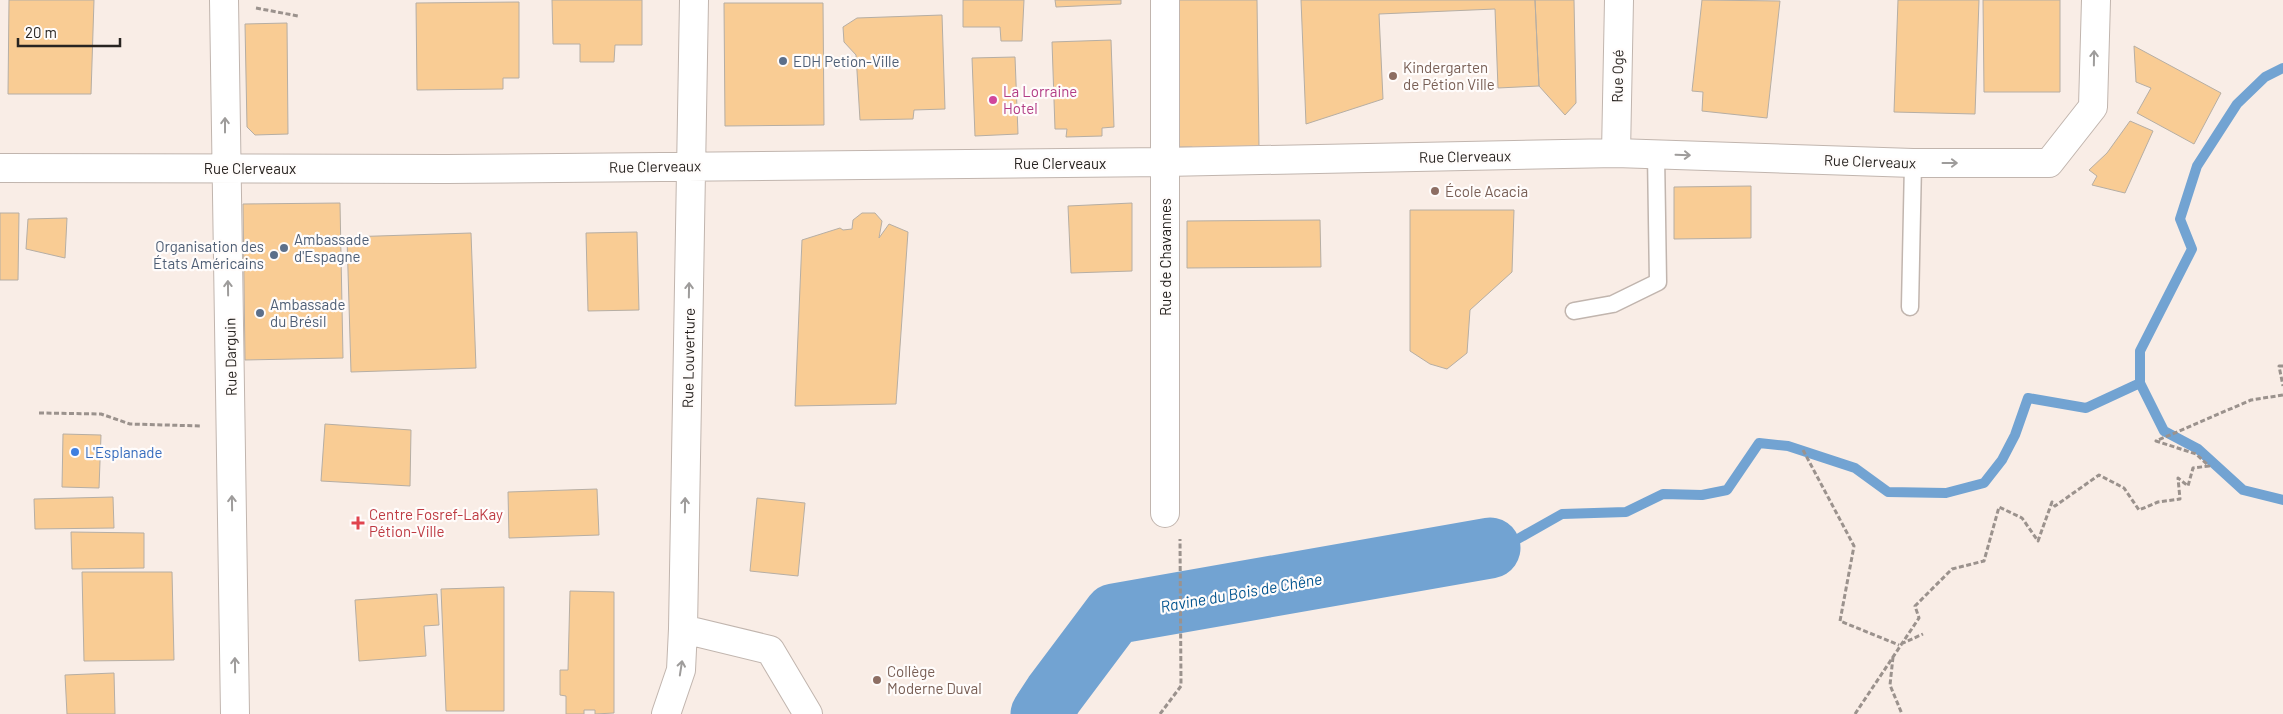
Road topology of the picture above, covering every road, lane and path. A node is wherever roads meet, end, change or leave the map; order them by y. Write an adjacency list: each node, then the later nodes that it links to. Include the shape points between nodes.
1 (694, 0): 11 (street, Rue Louverture)
2 (1165, 0): 9 (street, Rue de Chavannes)
3 (1618, 0): 7 (street, Rue Ogé)
4 (2096, 0): 10 (street, Rue Clerveaux, one-way to 4, via 2049,163 2093,107)
5 (224, 1): 6 (path); 12 (street, Rue Darguin, one-way to 5)
6 (298, 16)
7 (1616, 153): 8 (street, Rue Clerveaux); 9 (street, Rue Clerveaux)
8 (1656, 154): 10 (street, Rue Clerveaux, one-way to 10); 15 (lane, via 1658,282 1613,304)
9 (1165, 162): 11 (street, Rue Clerveaux); 22 (street, Rue de Chavannes)
10 (1913, 163): 14 (lane)
11 (691, 166): 12 (street, Rue Clerveaux); 24 (street, Rue Louverture, one-way to 11)
12 (225, 167): 13 (street, Rue Clerveaux); 20 (street, Rue Darguin, one-way to 12)
13 (0, 168)
14 (1910, 307)
15 (1574, 311)
16 (2283, 366): 17 (path, via 2279,366)
17 (2283, 386)
18 (2283, 395): 26 (path, via 2251,400 2156,441 2196,454 2209,466 2194,468 2188,486 2178,478 2180,499 2158,502 2140,510 2124,488 2098,475 2055,506 2052,502 2038,541 2022,518 1999,507 1984,561 1952,569 1915,606 1919,618)
19 (39, 413): 20 (path, via 101,414 130,424)
20 (231, 427): 27 (street, Rue Darguin, one-way to 20)
21 (1803, 450): 26 (path, via 1854,546 1840,621)
22 (1165, 513)
23 (1181, 586): 30 (path, via 1181,686)
24 (683, 629): 28 (street, Rue Louverture, one-way to 24, via 681,670); 29 (street, via 770,650)
25 (1923, 634): 26 (path)
26 (1899, 644): 31 (path); 32 (path, via 1892,660 1890,684)
27 (235, 714)
28 (666, 714)
29 (808, 714)
30 (1160, 714)
31 (1855, 714)
32 (1902, 714)

